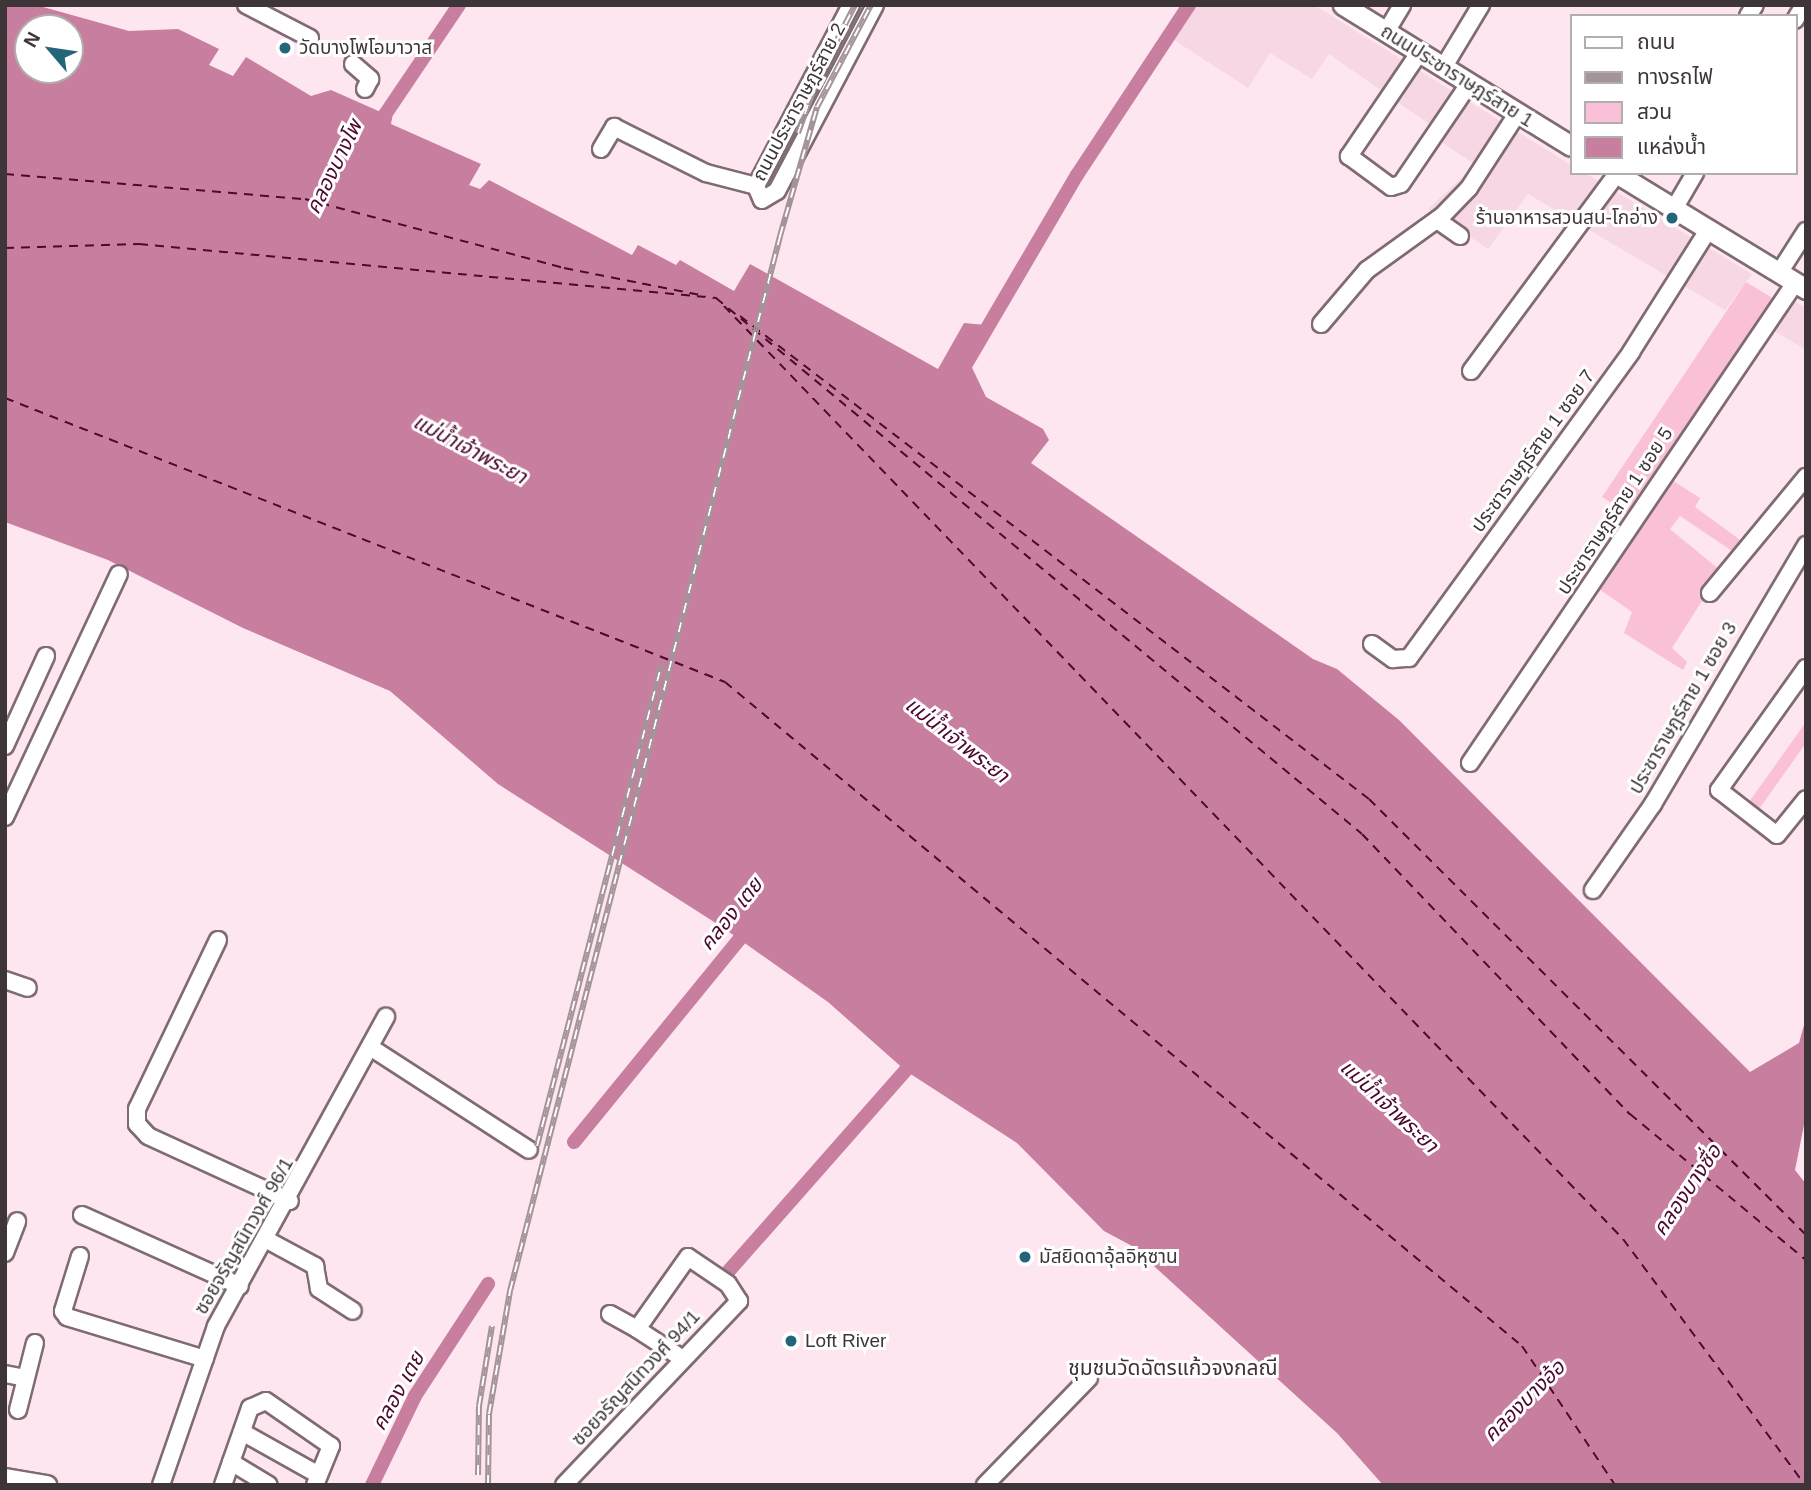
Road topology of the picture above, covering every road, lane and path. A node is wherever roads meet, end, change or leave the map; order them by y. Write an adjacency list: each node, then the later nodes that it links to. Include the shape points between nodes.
1 (246, 5): 8 (street)
2 (851, 5): 21 (street, ถนนประชาราษฎร์สาย 2)
3 (875, 5): 21 (street, ถนนประชาราษฎร์สาย 2, via 777,191 762,201)
4 (1343, 5): 7 (main road, ถนนประชาราษฎร์สาย 1)
5 (1402, 5): 7 (street)
6 (1481, 5): 11 (street)
7 (1386, 32): 9 (main road, ถนนประชาราษฎร์สาย 1)
8 (310, 38)
9 (1419, 52): 11 (main road, ถนนประชาราษฎร์สาย 1); 12 (street, via 1349,156 1391,187 1401,184)
10 (353, 64): 13 (street, via 370,79)
11 (1443, 68): 12 (main road, ถนนประชาราษฎร์สาย 1)
12 (1469, 84): 14 (main road, ถนนประชาราษฎร์สาย 1)
13 (365, 89)
14 (1517, 114): 15 (main road, ถนนประชาราษฎร์สาย 1); 23 (street, via 1468,188)
15 (1570, 145)
16 (601, 149): 21 (street, via 614,127 702,171)
17 (1615, 175): 29 (street)
18 (1620, 175): 20 (main road)
19 (1694, 175): 22 (street)
20 (1642, 180): 22 (main road)
21 (756, 186)
22 (1674, 209): 24 (main road)
23 (1437, 220): 26 (street); 28 (street, via 1367,270)
24 (1708, 230): 27 (main road); 34 (street, ประชาราษฎร์สาย 1 ซอย 7, via 1631,352 1409,658 1394,659)
25 (1806, 231): 27 (street, ประชาราษฎร์สาย 1 ซอย 5)
26 (1460, 236)
27 (1793, 282): 38 (street, ประชาราษฎร์สาย 1 ซอย 5)
28 (1321, 324)
29 (1471, 371)
30 (1806, 477): 33 (street)
31 (1806, 545): 41 (street, ประชาราษฎร์สาย 1 ซอย 3, via 1653,804)
32 (119, 574): 40 (street)
33 (1710, 593)
34 (1372, 644)
35 (46, 656): 37 (street)
36 (1806, 668): 39 (street, via 1718,790 1777,835)
37 (5, 746)
38 (1470, 763)
39 (1806, 799)
40 (5, 817)
41 (1593, 890)
42 (218, 940): 48 (street, via 135,1118 148,1136)
43 (5, 980): 44 (street)
44 (29, 988)
45 (386, 1017): 46 (street, ซอยจรัญสนิทวงศ์ 96/1)
46 (370, 1047): 47 (street); 48 (street, ซอยจรัญสนิทวงศ์ 96/1)
47 (529, 1150)
48 (290, 1201): 51 (street, ซอยจรัญสนิทวงศ์ 96/1)
49 (82, 1215): 54 (street)
50 (17, 1221): 52 (street)
51 (267, 1240): 54 (street, ซอยจรัญสนิทวงศ์ 96/1); 55 (street, via 315,1266 319,1289)
52 (5, 1253)
53 (80, 1256): 60 (street, via 62,1311 66,1317)
54 (240, 1286): 60 (street, ซอยจรัญสนิทวงศ์ 96/1)
55 (353, 1311)
56 (610, 1314): 57 (street)
57 (637, 1329): 59 (street); 59 (street, ซอยจรัญสนิทวงศ์ 94/1, via 688,1257 728,1284 739,1301)
58 (35, 1343): 62 (street)
59 (680, 1357): 73 (street, ซอยจรัญสนิทวงศ์ 94/1)
60 (205, 1359): 70 (street, ซอยจรัญสนิทวงศ์ 96/1)
61 (5, 1374): 62 (street)
62 (26, 1378): 64 (street)
63 (1089, 1378): 74 (street)
64 (18, 1410)
65 (242, 1432): 66 (street); 68 (street); 68 (street, via 250,1408 266,1401 331,1446)
66 (231, 1462): 71 (street); 72 (street)
67 (5, 1478): 69 (main road)
68 (317, 1480)
69 (47, 1485)
70 (160, 1485)
71 (223, 1485)
72 (269, 1485)
73 (564, 1485)
74 (985, 1485)

